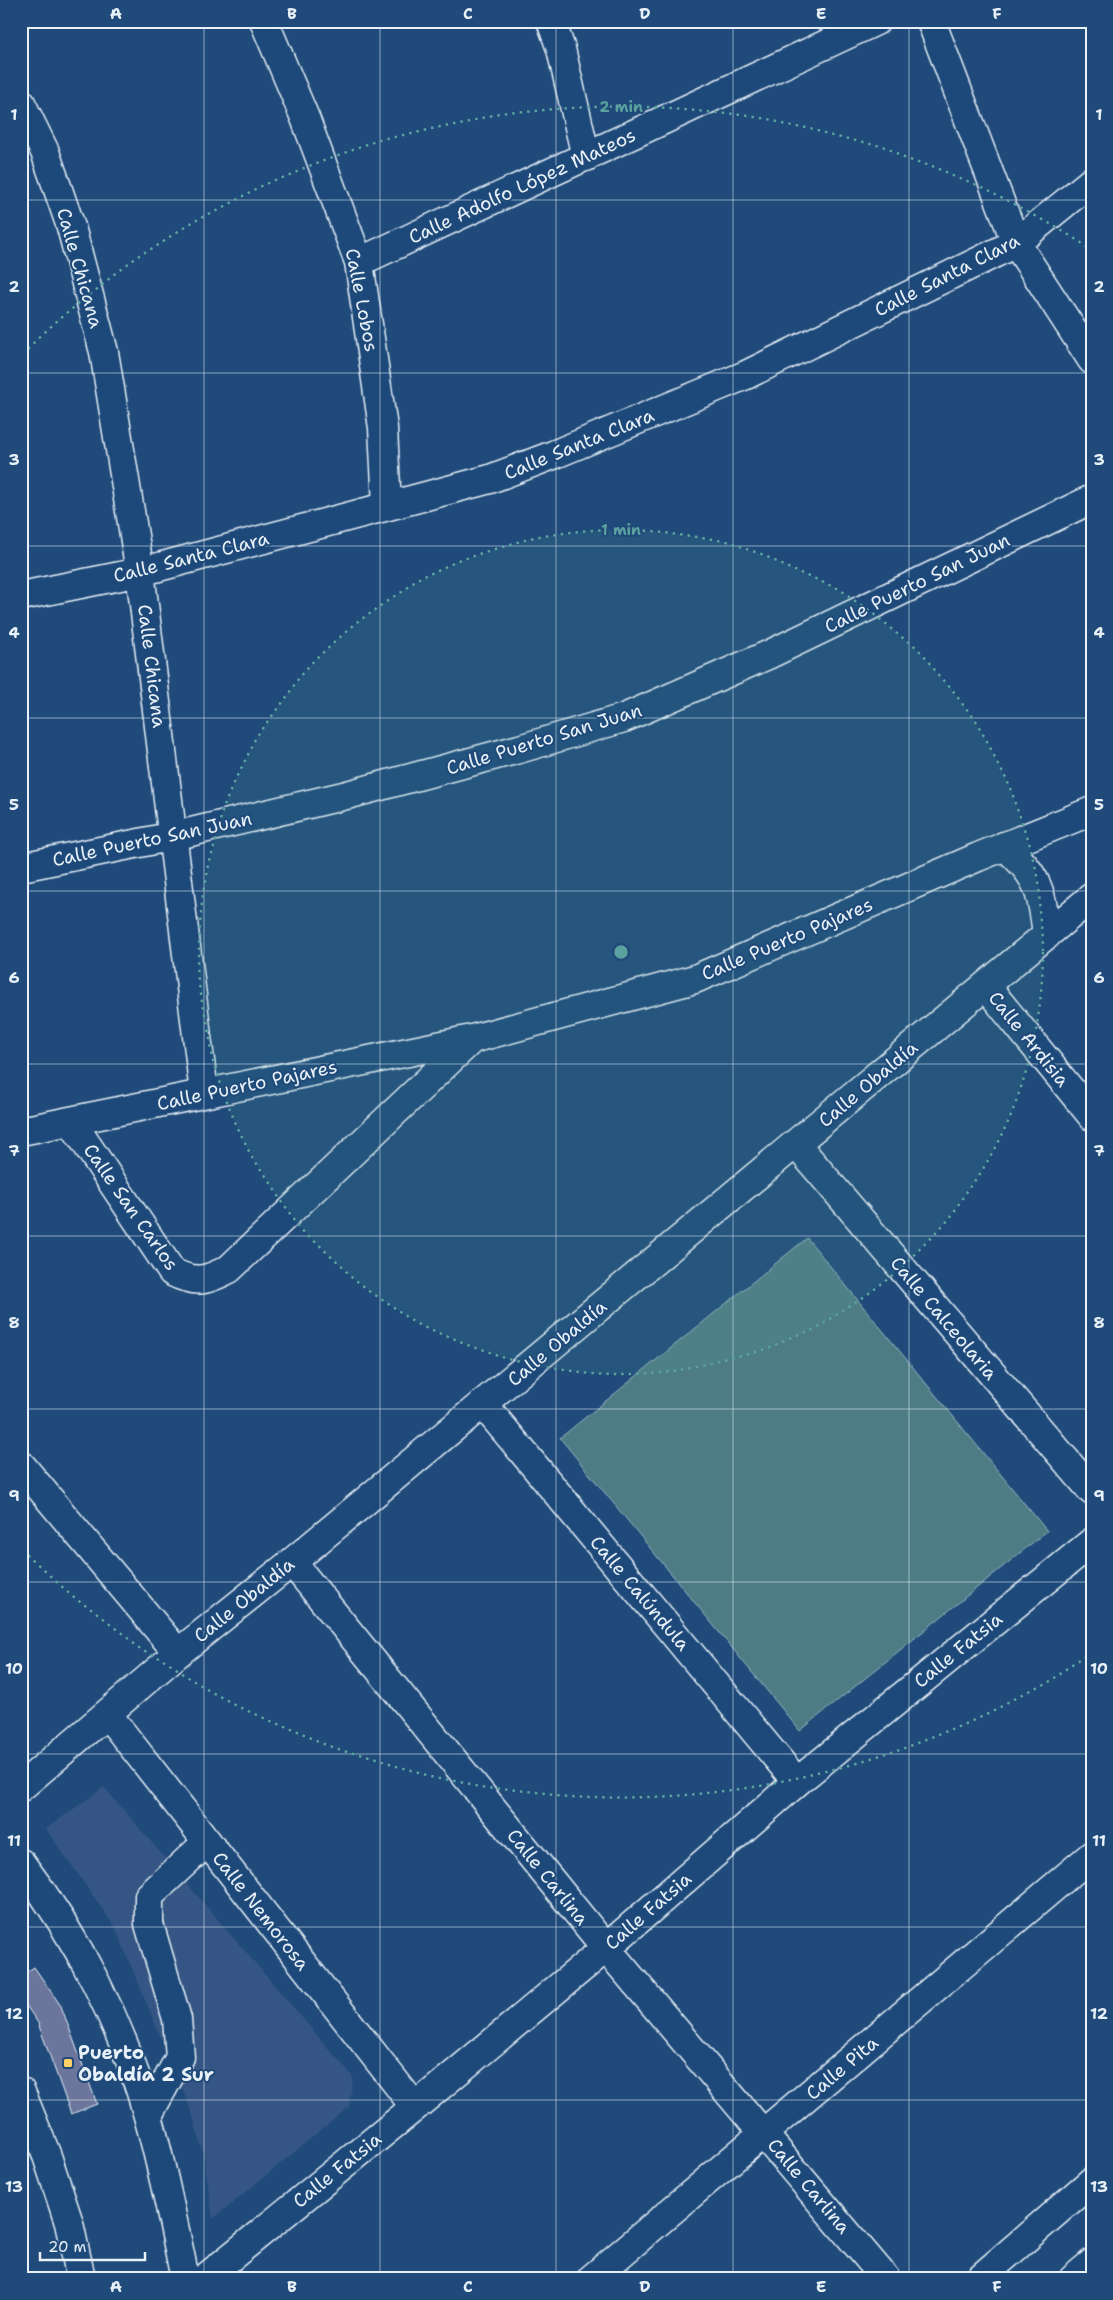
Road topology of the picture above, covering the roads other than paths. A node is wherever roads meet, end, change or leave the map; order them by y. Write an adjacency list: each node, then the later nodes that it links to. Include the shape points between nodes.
1 (264, 21): 9 (street, Calle Lobos, via 305,118)
2 (551, 21): 6 (street, via 561,49)
3 (876, 21): 6 (street, Calle Adolfo López Mateos)
4 (931, 21): 8 (street)
5 (21, 103): 13 (street, Calle Chicana, via 45,152 71,227 104,352)
6 (586, 157): 9 (street, Calle Adolfo López Mateos)
7 (1092, 181): 8 (street, Calle Santa Clara)
8 (1016, 243): 10 (street); 12 (street, Calle Santa Clara, via 746,375 490,479)
9 (359, 262): 12 (street, Calle Lobos, via 383,428)
10 (1092, 360)
11 (1092, 499): 16 (street, Calle Puerto San Juan, via 770,654 624,718 347,795)
12 (387, 506): 13 (street, Calle Santa Clara)
13 (140, 572): 14 (street, Calle Santa Clara); 16 (street, Calle Chicana)
14 (21, 596)
15 (1092, 811): 17 (street, Calle Puerto Pajares)
16 (174, 836): 18 (street, Calle Puerto San Juan); 23 (street, Calle Chicana)
17 (1004, 846): 20 (street, via 1024,862 1037,883); 22 (street, Calle Puerto Pajares, via 695,979)
18 (21, 867)
19 (1092, 897): 20 (street, Calle Obaldía)
20 (1047, 935): 21 (street, Calle Obaldía)
21 (986, 986): 24 (street, Calle Ardisia); 27 (street, Calle Obaldía)
22 (472, 1038): 23 (street, Calle Puerto Pajares); 28 (street, Calle Puerto Pajares, via 229,1269)
23 (204, 1093): 25 (street, Calle Puerto Pajares)
24 (1092, 1116)
25 (72, 1121): 26 (street, Calle Puerto Pajares); 28 (street, Calle San Carlos, via 172,1272)
26 (21, 1131)
27 (796, 1144): 29 (street, Calle Obaldía); 31 (street, Calle Calceolaria)
28 (199, 1281)
29 (483, 1404): 33 (street, Calle Obaldía); 36 (street, Calle Calúndula)
30 (21, 1465): 34 (street)
31 (1092, 1491)
32 (1092, 1542): 36 (street, Calle Fatsia)
33 (292, 1562): 34 (street, Calle Obaldía); 41 (street, Calle Carlina)
34 (178, 1653): 35 (street, Calle Obaldía)
35 (108, 1715): 37 (street, Calle Obaldía); 38 (street, Calle Nemorosa)
36 (797, 1782): 41 (street, Calle Fatsia)
37 (21, 1787)
38 (207, 1842): 43 (street, Calle Nemorosa); 44 (street, via 149,1896 149,1924 177,2019 180,2057)
39 (1092, 1855): 45 (street, Calle Pita)
40 (21, 1863): 44 (street, via 78,1947 131,2064)
41 (606, 1948): 43 (street, Calle Fatsia); 45 (street, Calle Carlina)
42 (21, 2092): 48 (street, via 70,2223)
43 (415, 2107): 50 (street, Calle Fatsia)
44 (148, 2115): 49 (street)
45 (764, 2134): 51 (street, Calle Pita); 52 (street, Calle Carlina)
46 (1092, 2181): 53 (street)
47 (1092, 2263): 54 (street)
48 (81, 2279)
49 (186, 2279)
50 (204, 2279)
51 (591, 2279)
52 (886, 2279)
53 (980, 2279)
54 (1073, 2279)

